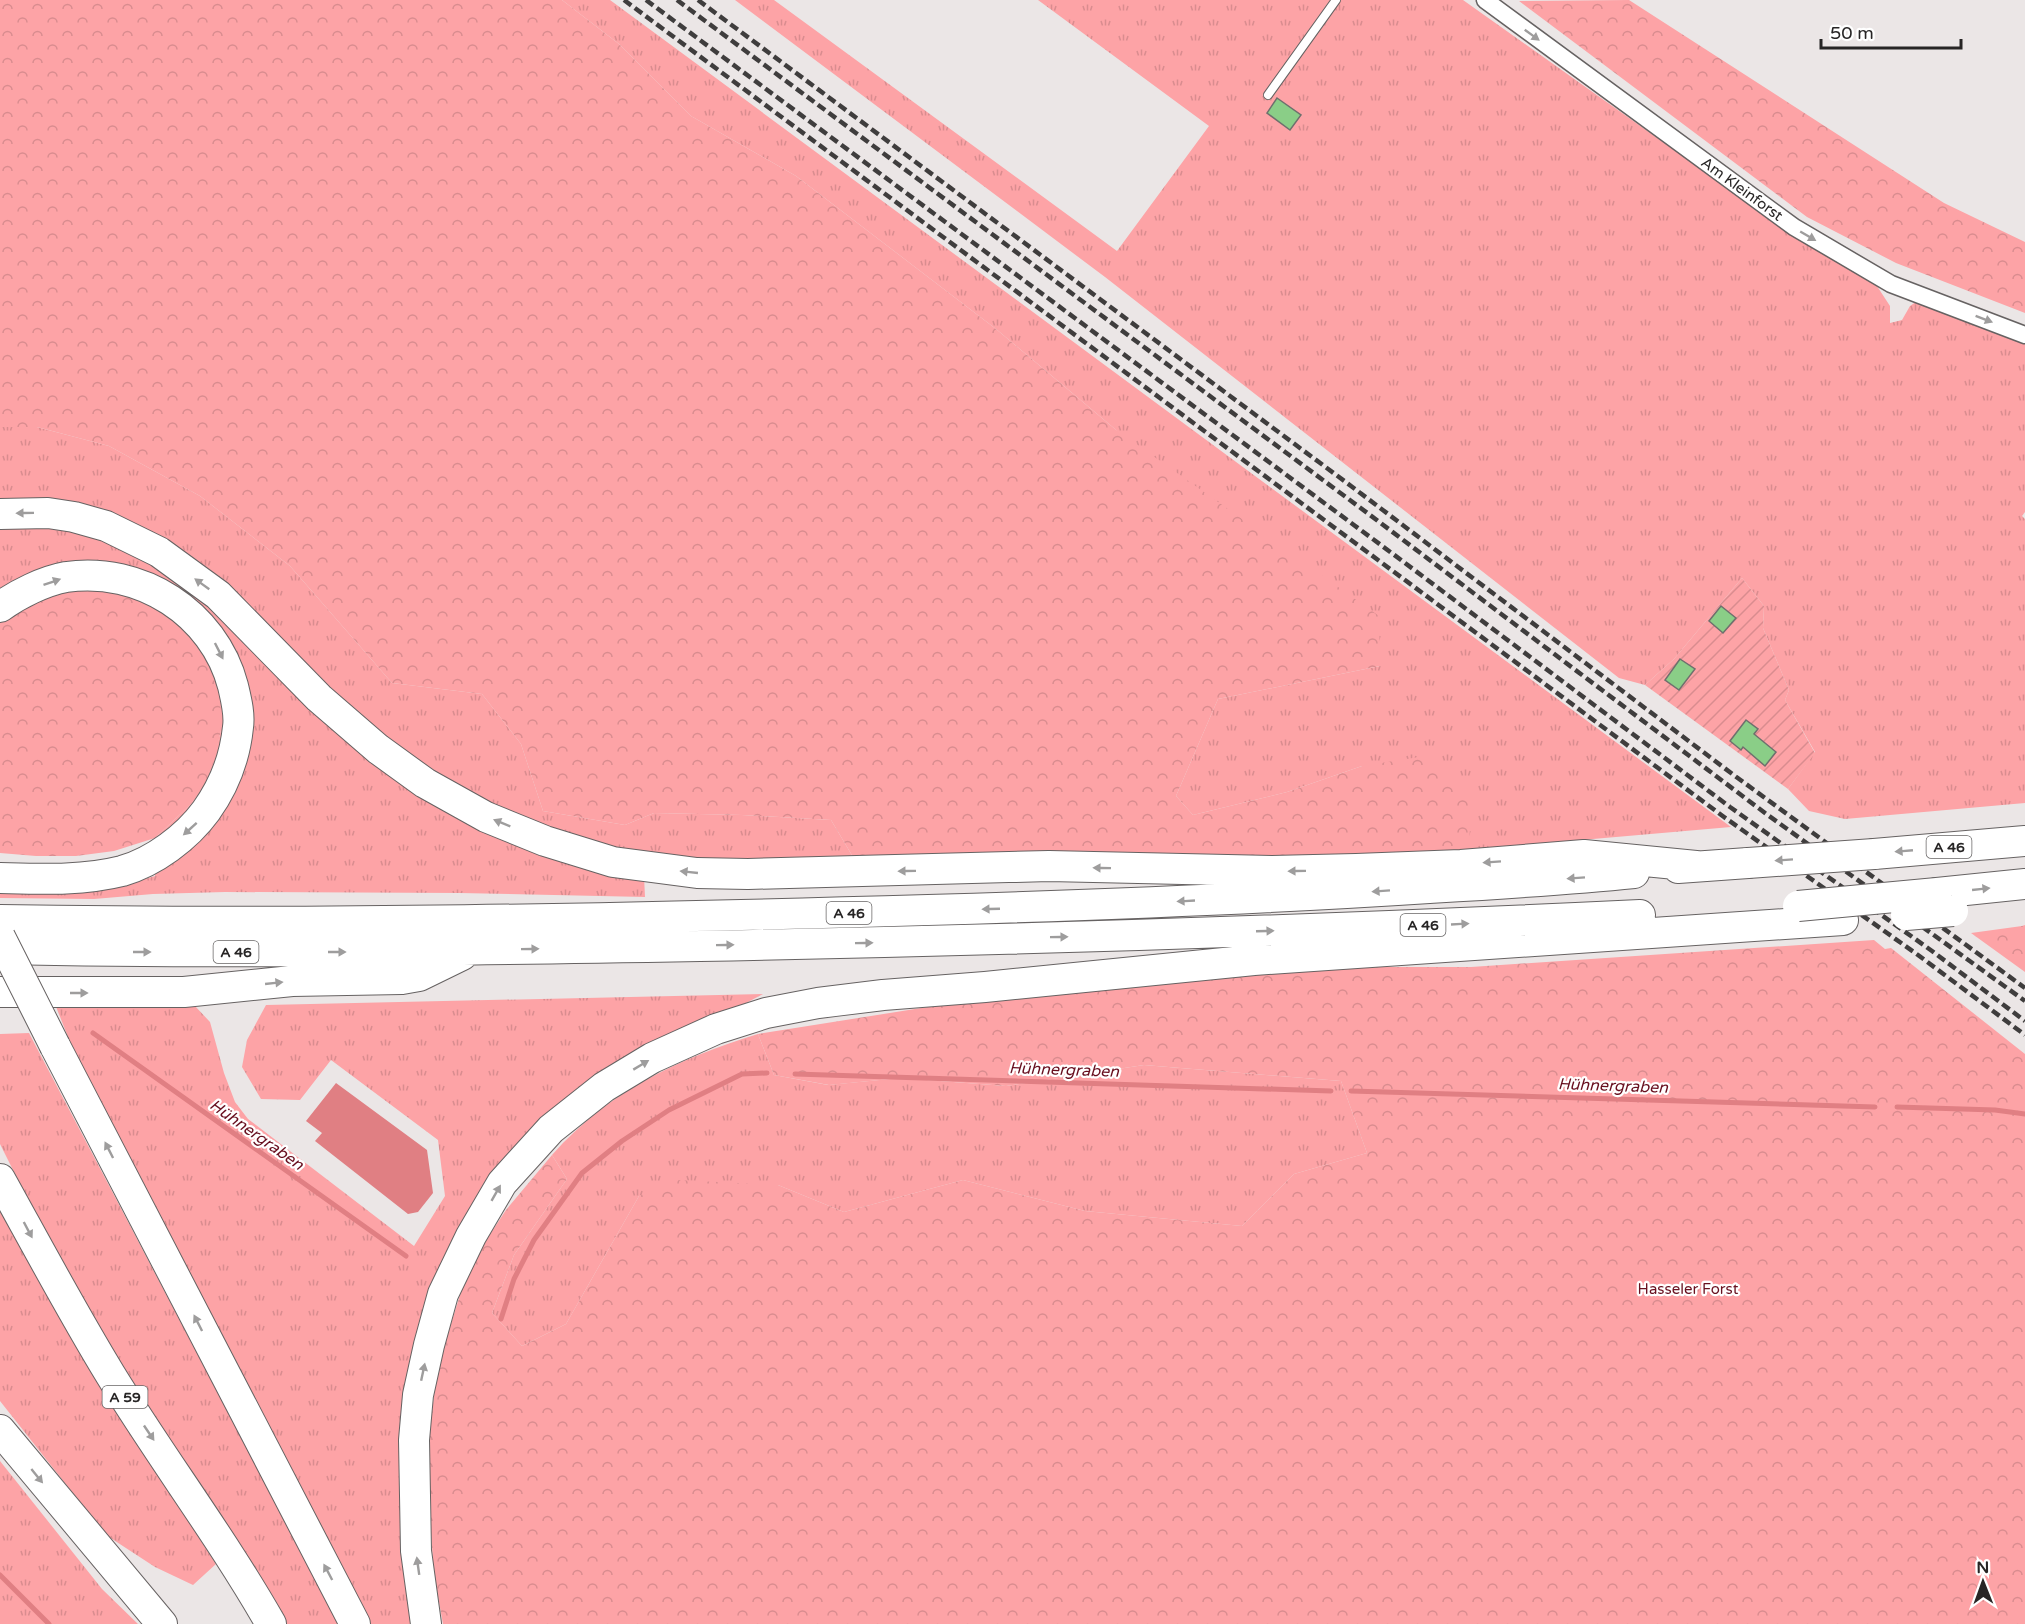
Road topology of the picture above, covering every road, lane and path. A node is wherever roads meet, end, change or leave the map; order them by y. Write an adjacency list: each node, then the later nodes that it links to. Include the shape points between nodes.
1 (1336, 0): 3 (lane)
2 (1485, 0): 4 (street, Am Kleinforst, one-way to 4, via 1794,227 1891,284)
3 (1268, 94)
4 (2025, 335)
5 (0, 514): 8 (highway, one-way to 5, via 1584,855 1344,870 1049,866 748,874 697,873 613,862 486,817 425,783 319,698 218,595 159,552 106,526 74,517)
6 (0, 607): 9 (highway, one-way to 9, via 20,593 65,577 105,576 150,587 187,612 213,640 229,671 238,725 230,765 214,800 194,828 156,856 124,870 76,879)
7 (2025, 841): 8 (highway, A 46, one-way to 8, bridge)
8 (1696, 866): 13 (highway, A 46, one-way to 13, via 1584,878 1326,895 1059,907 573,919)
9 (0, 878)
10 (2025, 884): 12 (highway, A 46, one-way to 10)
11 (2025, 898): 12 (highway, via 2001,908)
12 (1945, 902): 16 (highway, A 46, one-way to 12, bridge, via 1197,933); 23 (highway, one-way to 12, bridge, via 416,1551 414,1440 418,1395 443,1294 502,1183 551,1129 604,1087 652,1058 716,1029 766,1013 818,1003 1254,960 1843,920)
13 (0, 920)
14 (0, 937): 22 (highway, one-way to 14, bridge)
15 (0, 949): 16 (highway, A 46, one-way to 16)
16 (471, 950): 17 (highway, one-way to 16, via 184,993 292,981 402,979 419,976)
17 (0, 992)
18 (0, 1179): 21 (highway, A 59, one-way to 21, via 111,1376)
19 (0, 1430): 20 (highway, one-way to 20)
20 (162, 1624)
21 (271, 1624)
22 (355, 1624)
23 (426, 1624)

